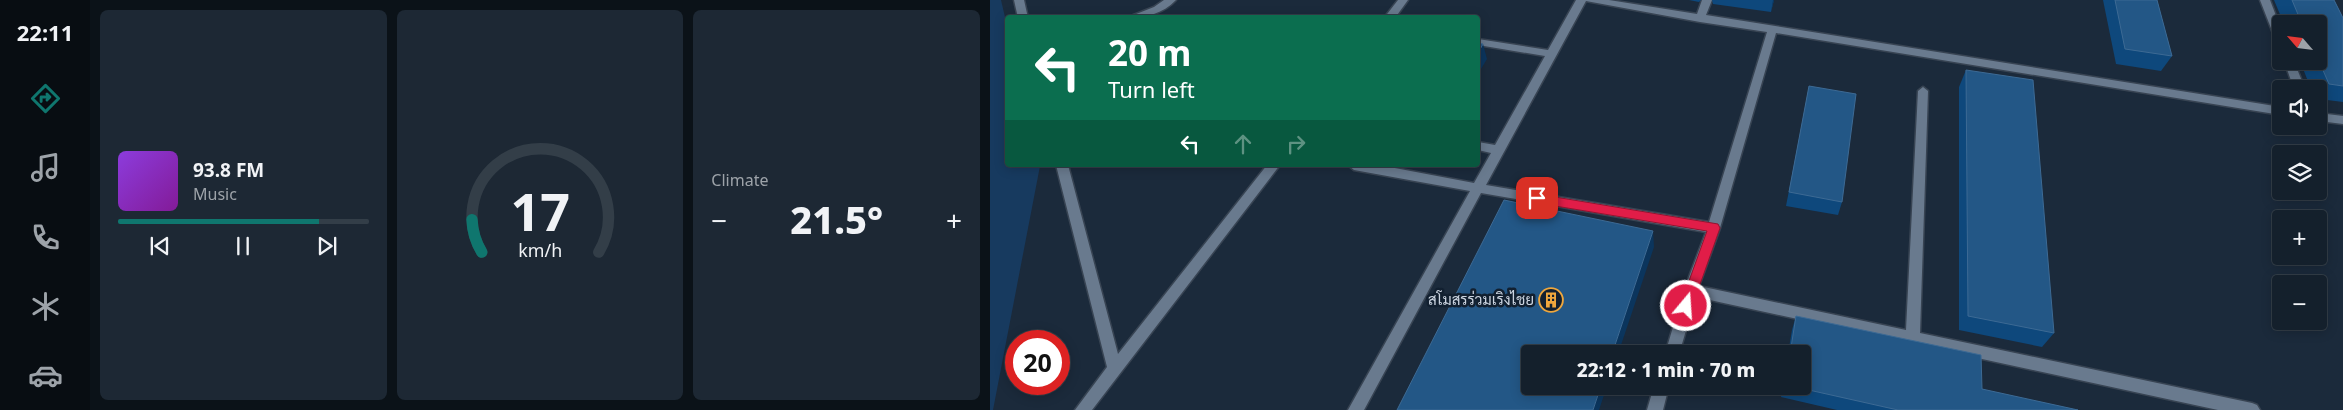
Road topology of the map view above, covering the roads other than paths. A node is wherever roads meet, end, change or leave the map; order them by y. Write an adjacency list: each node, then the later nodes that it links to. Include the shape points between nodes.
1 (1019, 0): 8 (lane)
2 (1171, 0): 9 (lane)
3 (1403, 0): 10 (lane)
4 (1581, 0): 15 (lane)
5 (1590, 0): 11 (lane)
6 (1707, 0): 11 (lane)
7 (2265, 0): 12 (lane)
8 (1022, 15)
9 (1140, 15)
10 (1391, 15)
11 (1700, 18): 13 (lane)
12 (2272, 18)
13 (1772, 30): 17 (lane); 26 (lane)
14 (1480, 42): 15 (lane)
15 (1551, 54): 21 (lane)
16 (1923, 91): 28 (lane)
17 (2272, 109)
18 (2327, 118): 19 (lane)
19 (2343, 120)
20 (1480, 146): 21 (lane)
21 (1498, 150): 25 (lane)
22 (1063, 167): 30 (lane)
23 (1272, 167): 30 (lane)
24 (1365, 167): 25 (lane)
25 (1478, 188): 26 (lane); 33 (lane)
26 (1714, 228): 27 (lane)
27 (1691, 290): 28 (lane); 29 (lane)
28 (1914, 338): 35 (lane)
29 (1675, 345)
30 (1115, 369): 32 (lane)
31 (1659, 395): 34 (lane)
32 (1083, 410)
33 (1356, 410)
34 (1655, 410)
35 (2252, 410)

